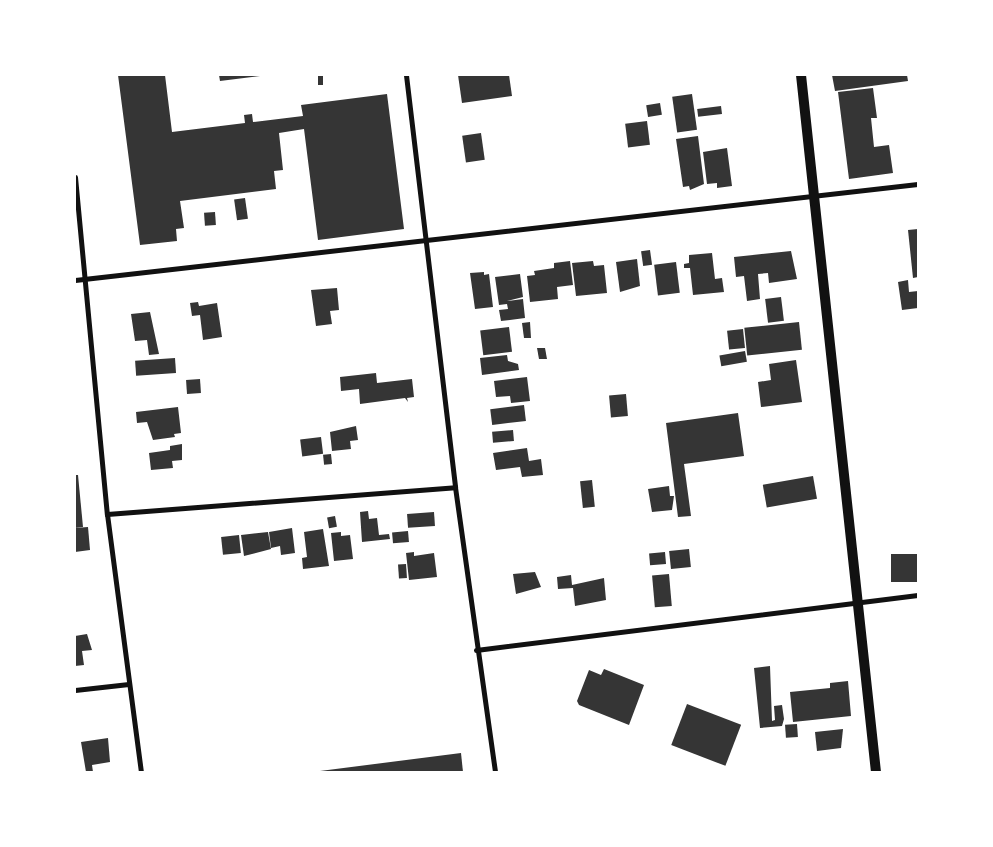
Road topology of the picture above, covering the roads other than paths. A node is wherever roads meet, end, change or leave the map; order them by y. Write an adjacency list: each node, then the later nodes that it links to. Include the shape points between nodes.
1 (406, 75): 6 (street)
2 (800, 75): 5 (main road)
3 (75, 178): 7 (street)
4 (918, 184): 5 (street)
5 (815, 195): 6 (street); 12 (main road)
6 (427, 242): 7 (street); 9 (street)
7 (85, 279): 8 (street); 10 (street)
8 (75, 280)
9 (455, 487): 10 (street); 13 (street)
10 (107, 514): 14 (street)
11 (918, 594): 12 (street)
12 (859, 603): 13 (street); 18 (main road)
13 (476, 650): 17 (street)
14 (129, 684): 15 (street); 16 (street)
15 (75, 690)
16 (141, 772)
17 (495, 772)
18 (876, 772)

